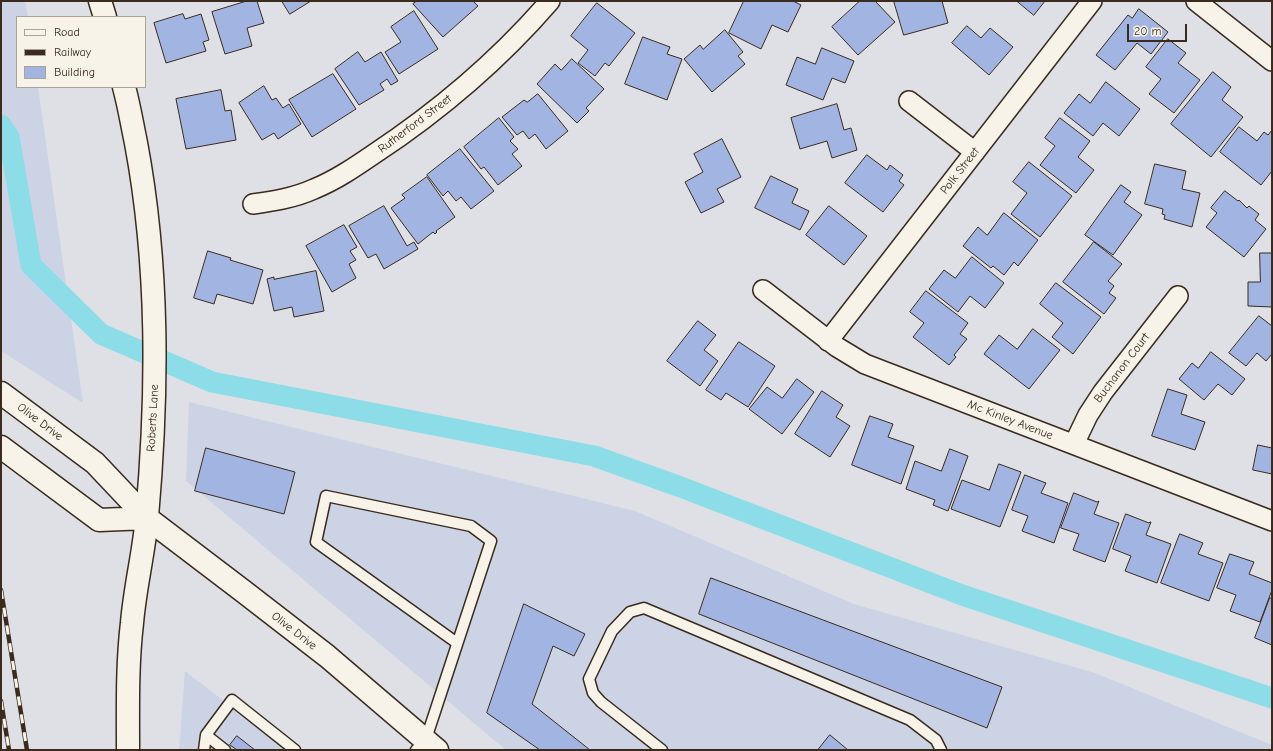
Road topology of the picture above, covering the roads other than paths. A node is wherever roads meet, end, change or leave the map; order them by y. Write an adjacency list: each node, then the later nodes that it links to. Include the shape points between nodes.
1 (100, 1): 5 (main road)
2 (550, 1): 10 (street, Rutherford Street, via 493,61 447,101 398,138 347,172 315,189 284,200)
3 (1092, 1): 9 (street, Polk Street)
4 (1196, 1): 6 (street)
5 (105, 16)
6 (1272, 61)
7 (124, 88): 17 (main road, Roberts Lane, via 142,174 151,251 155,386)
8 (909, 101): 9 (street)
9 (975, 152): 13 (street, Polk Street)
10 (253, 204)
11 (763, 290): 13 (street, Mc Kinley Avenue)
12 (1178, 296): 15 (street, Buchanon Court, via 1103,392)
13 (828, 341): 15 (street, Mc Kinley Avenue, via 865,364)
14 (1, 393): 17 (main road, Olive Drive, via 95,463)
15 (1074, 444): 18 (street, Mc Kinley Avenue)
16 (1, 447): 17 (main road, via 99,520)
17 (147, 518): 21 (main road, Olive Drive, via 327,656); 22 (main road, Roberts Lane, via 132,623)
18 (1272, 520)
19 (457, 643): 19 (lane, via 491,541 471,526 326,496 316,542); 21 (lane)
20 (206, 734): 23 (lane); 24 (lane); 25 (lane, via 232,700)
21 (426, 746)
22 (128, 750)
23 (204, 750)
24 (226, 750)
25 (295, 750)
26 (662, 750): 27 (lane, via 600,702 593,693 589,679 612,630 630,612 644,608 910,720 936,740)
27 (942, 750)

